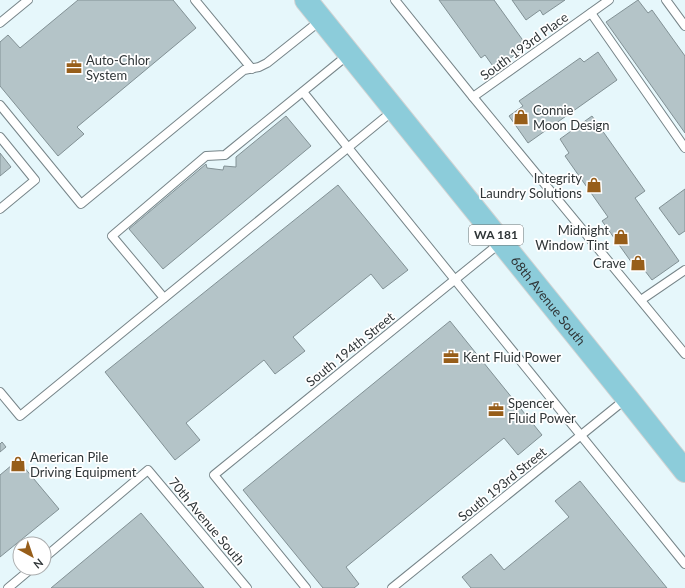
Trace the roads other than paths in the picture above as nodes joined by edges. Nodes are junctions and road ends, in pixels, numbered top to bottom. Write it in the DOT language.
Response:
graph roads {
  1 [pos="28,0"];
  2 [pos="195,0"];
  3 [pos="306,0"];
  4 [pos="395,0"];
  5 [pos="609,0"];
  6 [pos="666,0"];
  7 [pos="591,13"];
  8 [pos="321,19"];
  9 [pos="0,23"];
  10 [pos="685,26"];
  11 [pos="349,54"];
  12 [pos="252,68"];
  13 [pos="303,92"];
  14 [pos="473,97"];
  15 [pos="0,105"];
  16 [pos="394,110"];
  17 [pos="0,137"];
  18 [pos="348,148"];
  19 [pos="685,148"];
  20 [pos="0,209"];
  21 [pos="501,242"];
  22 [pos="685,270"];
  23 [pos="455,279"];
  24 [pos="164,298"];
  25 [pos="641,300"];
  26 [pos="685,354"];
  27 [pos="0,392"];
  28 [pos="628,398"];
  29 [pos="581,435"];
  30 [pos="685,471"];
  31 [pos="52,551"];
  32 [pos="685,564"];
  33 [pos="22,576"];
  34 [pos="8,588"];
  35 [pos="247,588"];
  36 [pos="306,588"];
  37 [pos="392,588"];
  1 -- 9 [label="lane"];
  2 -- 12 [label="lane"];
  3 -- 8 [label="main road, 68th Avenue South / WA 181"];
  4 -- 14 [label="lane"];
  5 -- 7 [label="lane, South 193rd Place"];
  6 -- 10 [label="lane"];
  7 -- 14 [label="lane, South 193rd Place"];
  7 -- 19 [label="lane"];
  8 -- 11 [label="main road, 68th Avenue South / WA 181"];
  8 -- 12 [label="lane"];
  11 -- 13 [label="lane"];
  11 -- 16 [label="main road, 68th Avenue South / WA 181"];
  12 -- 15 [label="lane"];
  13 -- 18 [label="lane"];
  13 -- 24 [label="lane"];
  14 -- 25 [label="lane"];
  16 -- 18 [label="lane"];
  16 -- 21 [label="main road, 68th Avenue South / WA 181"];
  17 -- 20 [label="lane"];
  18 -- 23 [label="lane"];
  18 -- 24 [label="lane"];
  21 -- 23 [label="lane, South 194th Street"];
  21 -- 28 [label="main road, 68th Avenue South / WA 181"];
  22 -- 25 [label="lane"];
  23 -- 29 [label="lane"];
  23 -- 36 [label="lane, South 194th Street"];
  24 -- 27 [label="lane"];
  25 -- 26 [label="lane"];
  28 -- 29 [label="lane, South 193rd Street"];
  28 -- 30 [label="main road, 68th Avenue South / WA 181"];
  29 -- 32 [label="lane"];
  29 -- 37 [label="lane, South 193rd Street"];
  31 -- 35 [label="lane, 70th Avenue South"];
  33 -- 34 [label="lane"];
}
